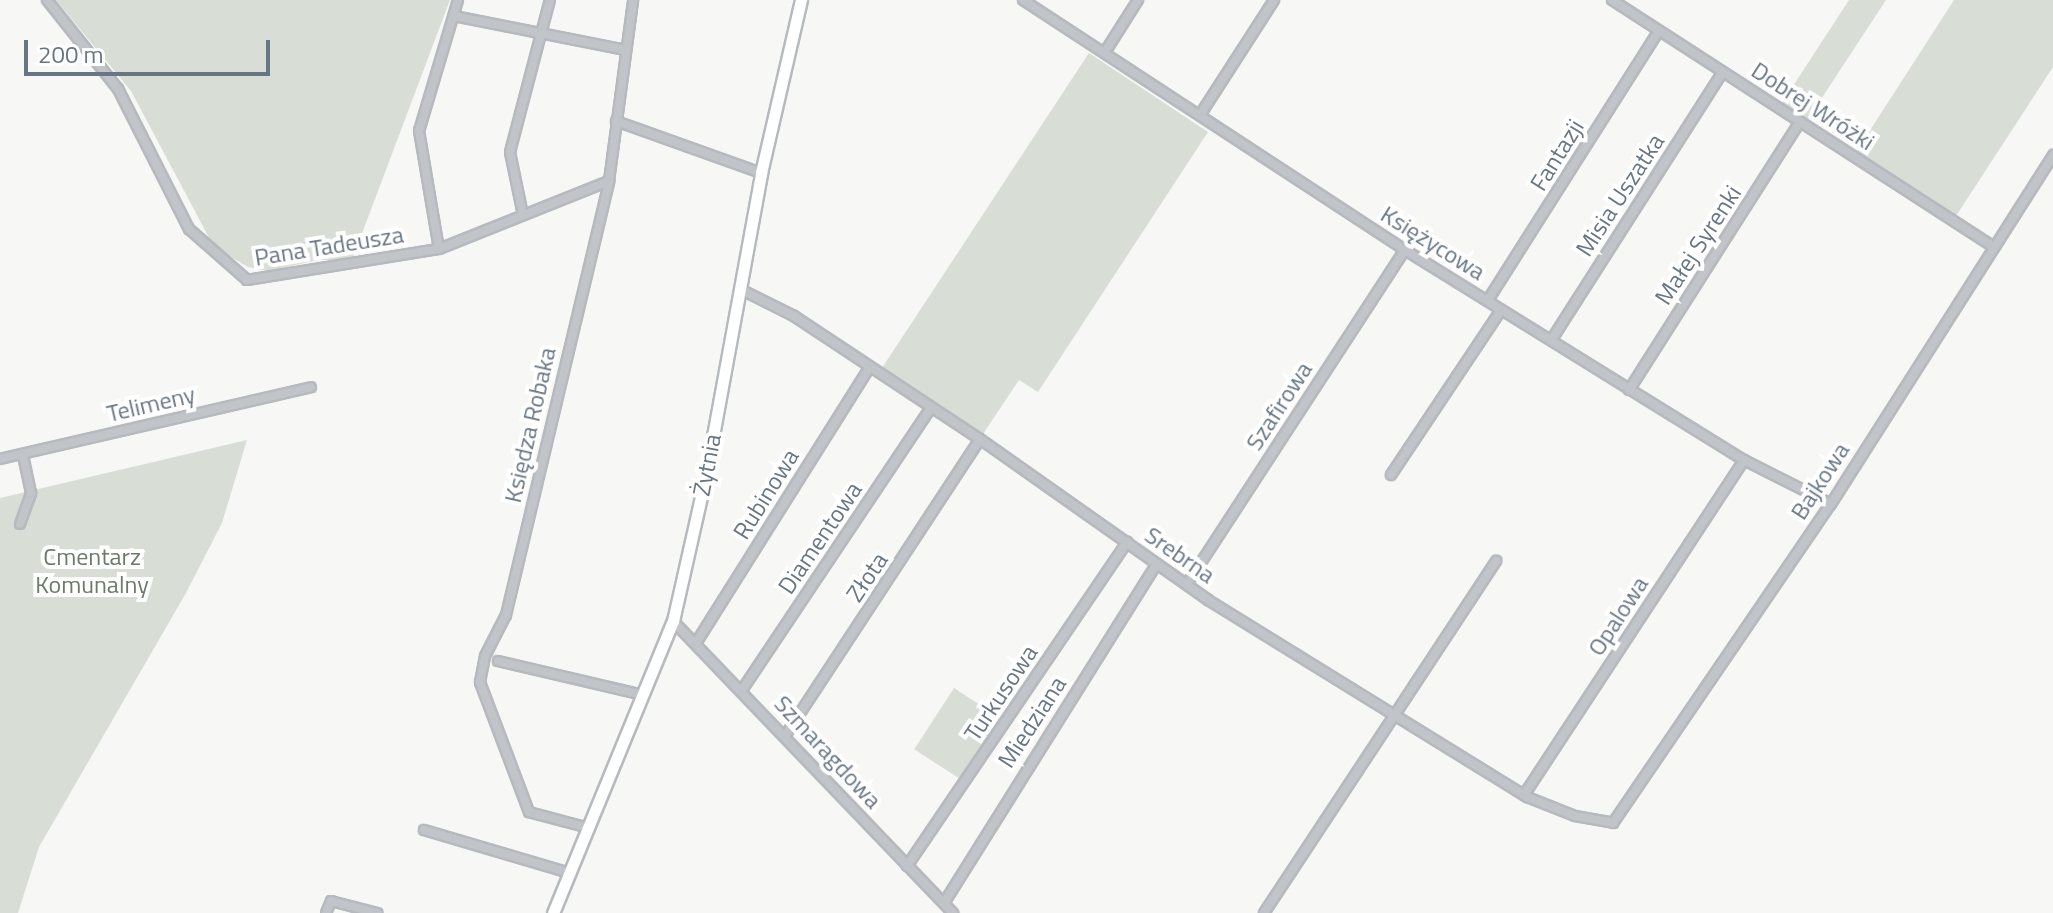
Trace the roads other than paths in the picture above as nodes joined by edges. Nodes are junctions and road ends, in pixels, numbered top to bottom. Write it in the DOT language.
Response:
graph roads {
  1 [pos="47,0"];
  2 [pos="458,0"];
  3 [pos="550,0"];
  4 [pos="633,0"];
  5 [pos="801,0"];
  6 [pos="1023,0"];
  7 [pos="1138,0"];
  8 [pos="1274,0"];
  9 [pos="1612,0"];
  10 [pos="454,16"];
  11 [pos="1659,31"];
  12 [pos="543,34"];
  13 [pos="626,50"];
  14 [pos="1105,52"];
  15 [pos="1723,72"];
  16 [pos="1200,115"];
  17 [pos="616,121"];
  18 [pos="1800,122"];
  19 [pos="2053,155"];
  20 [pos="761,173"];
  21 [pos="609,181"];
  22 [pos="523,215"];
  23 [pos="1992,246"];
  24 [pos="439,249"];
  25 [pos="1405,250"];
  26 [pos="740,289"];
  27 [pos="1488,300"];
  28 [pos="1501,310"];
  29 [pos="1552,339"];
  30 [pos="870,367"];
  31 [pos="311,387"];
  32 [pos="1629,390"];
  33 [pos="931,408"];
  34 [pos="980,439"];
  35 [pos="23,454"];
  36 [pos="0,459"];
  37 [pos="1744,460"];
  38 [pos="1391,475"];
  39 [pos="1831,504"];
  40 [pos="20,524"];
  41 [pos="1127,542"];
  42 [pos="1496,561"];
  43 [pos="1157,564"];
  44 [pos="1187,584"];
  45 [pos="673,621"];
  46 [pos="696,643"];
  47 [pos="498,661"];
  48 [pos="742,690"];
  49 [pos="643,695"];
  50 [pos="1396,714"];
  51 [pos="785,736"];
  52 [pos="1524,795"];
  53 [pos="1613,823"];
  54 [pos="589,828"];
  55 [pos="424,830"];
  56 [pos="907,866"];
  57 [pos="570,873"];
  58 [pos="944,903"];
  59 [pos="326,913"];
  60 [pos="377,913"];
  61 [pos="553,913"];
  62 [pos="953,913"];
  63 [pos="1264,913"];
  1 -- 24 [label="street, Pana Tadeusza"];
  2 -- 10 [label="street"];
  3 -- 12 [label="street"];
  4 -- 13 [label="street, Księdza Robaka"];
  5 -- 20 [label="street, Żytnia"];
  6 -- 14 [label="street, Księżycowa"];
  7 -- 14 [label="street"];
  8 -- 16 [label="street"];
  9 -- 11 [label="street, Dobrej Wróżki"];
  10 -- 12 [label="street"];
  10 -- 24 [label="street"];
  11 -- 15 [label="street, Dobrej Wróżki"];
  11 -- 27 [label="street, Fantazji"];
  12 -- 13 [label="street"];
  12 -- 22 [label="street"];
  13 -- 17 [label="street, Księdza Robaka"];
  14 -- 16 [label="street, Księżycowa"];
  15 -- 18 [label="street, Dobrej Wróżki"];
  15 -- 29 [label="street, Misia Uszatka"];
  16 -- 25 [label="street, Księżycowa"];
  17 -- 20 [label="street"];
  17 -- 21 [label="street, Księdza Robaka"];
  18 -- 23 [label="street, Dobrej Wróżki"];
  18 -- 32 [label="street, Małej Syrenki"];
  19 -- 23 [label="street, Bajkowa"];
  20 -- 26 [label="street, Żytnia"];
  21 -- 22 [label="street, Pana Tadeusza"];
  21 -- 54 [label="street, Księdza Robaka"];
  22 -- 24 [label="street, Pana Tadeusza"];
  23 -- 39 [label="street, Bajkowa"];
  25 -- 27 [label="street, Księżycowa"];
  25 -- 44 [label="street, Szafirowa"];
  26 -- 30 [label="street, Srebrna"];
  26 -- 45 [label="street, Żytnia"];
  27 -- 28 [label="street, Księżycowa"];
  28 -- 29 [label="street, Księżycowa"];
  28 -- 38 [label="street"];
  29 -- 32 [label="street, Księżycowa"];
  30 -- 33 [label="street, Srebrna"];
  30 -- 46 [label="street, Rubinowa"];
  31 -- 35 [label="street, Telimeny"];
  32 -- 37 [label="street, Księżycowa"];
  33 -- 34 [label="street, Srebrna"];
  33 -- 48 [label="street, Diamentowa"];
  34 -- 41 [label="street, Srebrna"];
  34 -- 51 [label="street, Złota"];
  35 -- 36 [label="street, Telimeny"];
  35 -- 40 [label="street"];
  37 -- 39 [label="street, Księżycowa"];
  37 -- 52 [label="street, Opalowa"];
  39 -- 53 [label="street, Bajkowa"];
  41 -- 43 [label="street, Srebrna"];
  41 -- 56 [label="street, Turkusowa"];
  42 -- 50 [label="street"];
  43 -- 44 [label="street, Srebrna"];
  43 -- 58 [label="street, Miedziana"];
  44 -- 50 [label="street, Srebrna"];
  45 -- 46 [label="street, Szmaragdowa"];
  45 -- 49 [label="street, Żytnia"];
  46 -- 48 [label="street, Szmaragdowa"];
  47 -- 49 [label="street"];
  48 -- 51 [label="street, Szmaragdowa"];
  49 -- 54 [label="street, Żytnia"];
  50 -- 52 [label="street, Srebrna"];
  50 -- 63 [label="street"];
  51 -- 56 [label="street, Szmaragdowa"];
  52 -- 53 [label="street, Srebrna"];
  54 -- 57 [label="street, Żytnia"];
  55 -- 57 [label="street"];
  56 -- 58 [label="street, Szmaragdowa"];
  57 -- 61 [label="street, Żytnia"];
  58 -- 62 [label="street, Szmaragdowa"];
  59 -- 60 [label="street"];
}
